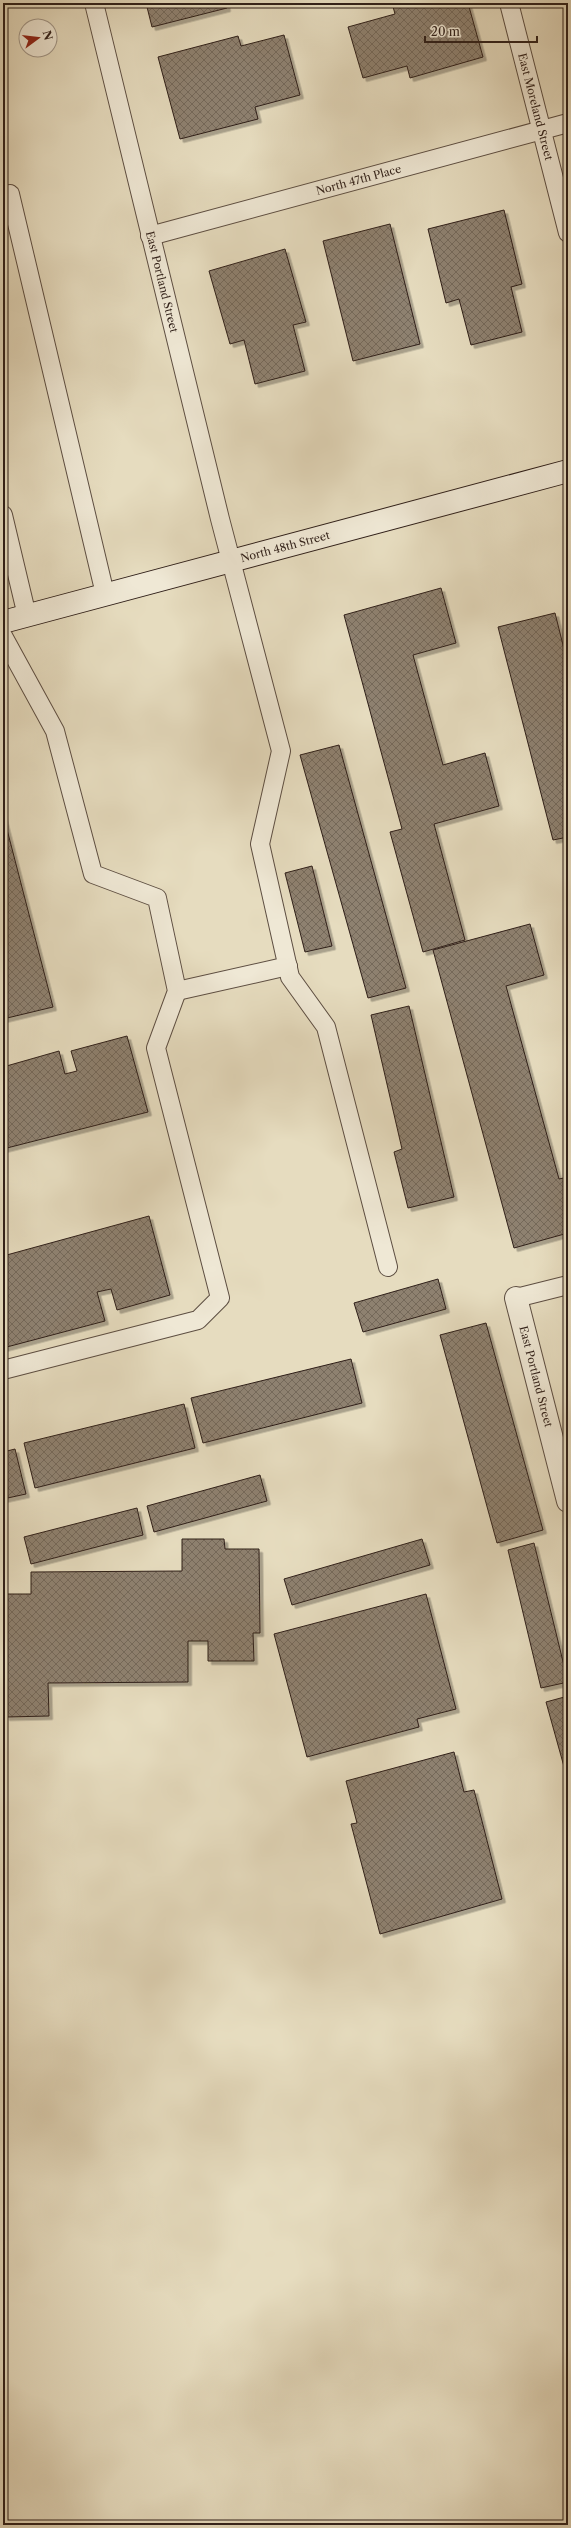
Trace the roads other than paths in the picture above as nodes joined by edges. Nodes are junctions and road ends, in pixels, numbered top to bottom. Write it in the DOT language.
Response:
graph roads {
  1 [pos="94,3"];
  2 [pos="510,3"];
  3 [pos="568,123"];
  4 [pos="542,130"];
  5 [pos="3,196"];
  6 [pos="568,233"];
  7 [pos="150,236"];
  8 [pos="568,470"];
  9 [pos="3,515"];
  10 [pos="231,562"];
  11 [pos="105,594"];
  12 [pos="26,616"];
  13 [pos="3,622"];
  14 [pos="3,636"];
  15 [pos="288,966"];
  16 [pos="177,991"];
  17 [pos="388,1267"];
  18 [pos="568,1285"];
  19 [pos="516,1298"];
  20 [pos="3,1370"];
  21 [pos="568,1501"];
  1 -- 7 [label="lane, East Portland Street"];
  2 -- 4 [label="lane, East Moreland Street"];
  3 -- 4 [label="lane, North 47th Place"];
  4 -- 6 [label="lane, East Moreland Street"];
  4 -- 7 [label="lane, North 47th Place"];
  5 -- 11 [label="lane"];
  7 -- 10 [label="lane, East Portland Street"];
  8 -- 10 [label="street, North 48th Street"];
  9 -- 12 [label="lane"];
  10 -- 11 [label="street, North 48th Street"];
  10 -- 15 [label="lane, East Portland Street"];
  11 -- 12 [label="street, North 48th Street"];
  12 -- 13 [label="street, North 48th Street"];
  14 -- 16 [label="lane"];
  15 -- 16 [label="lane"];
  15 -- 17 [label="lane, East Portland Street"];
  16 -- 20 [label="lane"];
  18 -- 19 [label="lane"];
  19 -- 21 [label="street, East Portland Street"];
}
